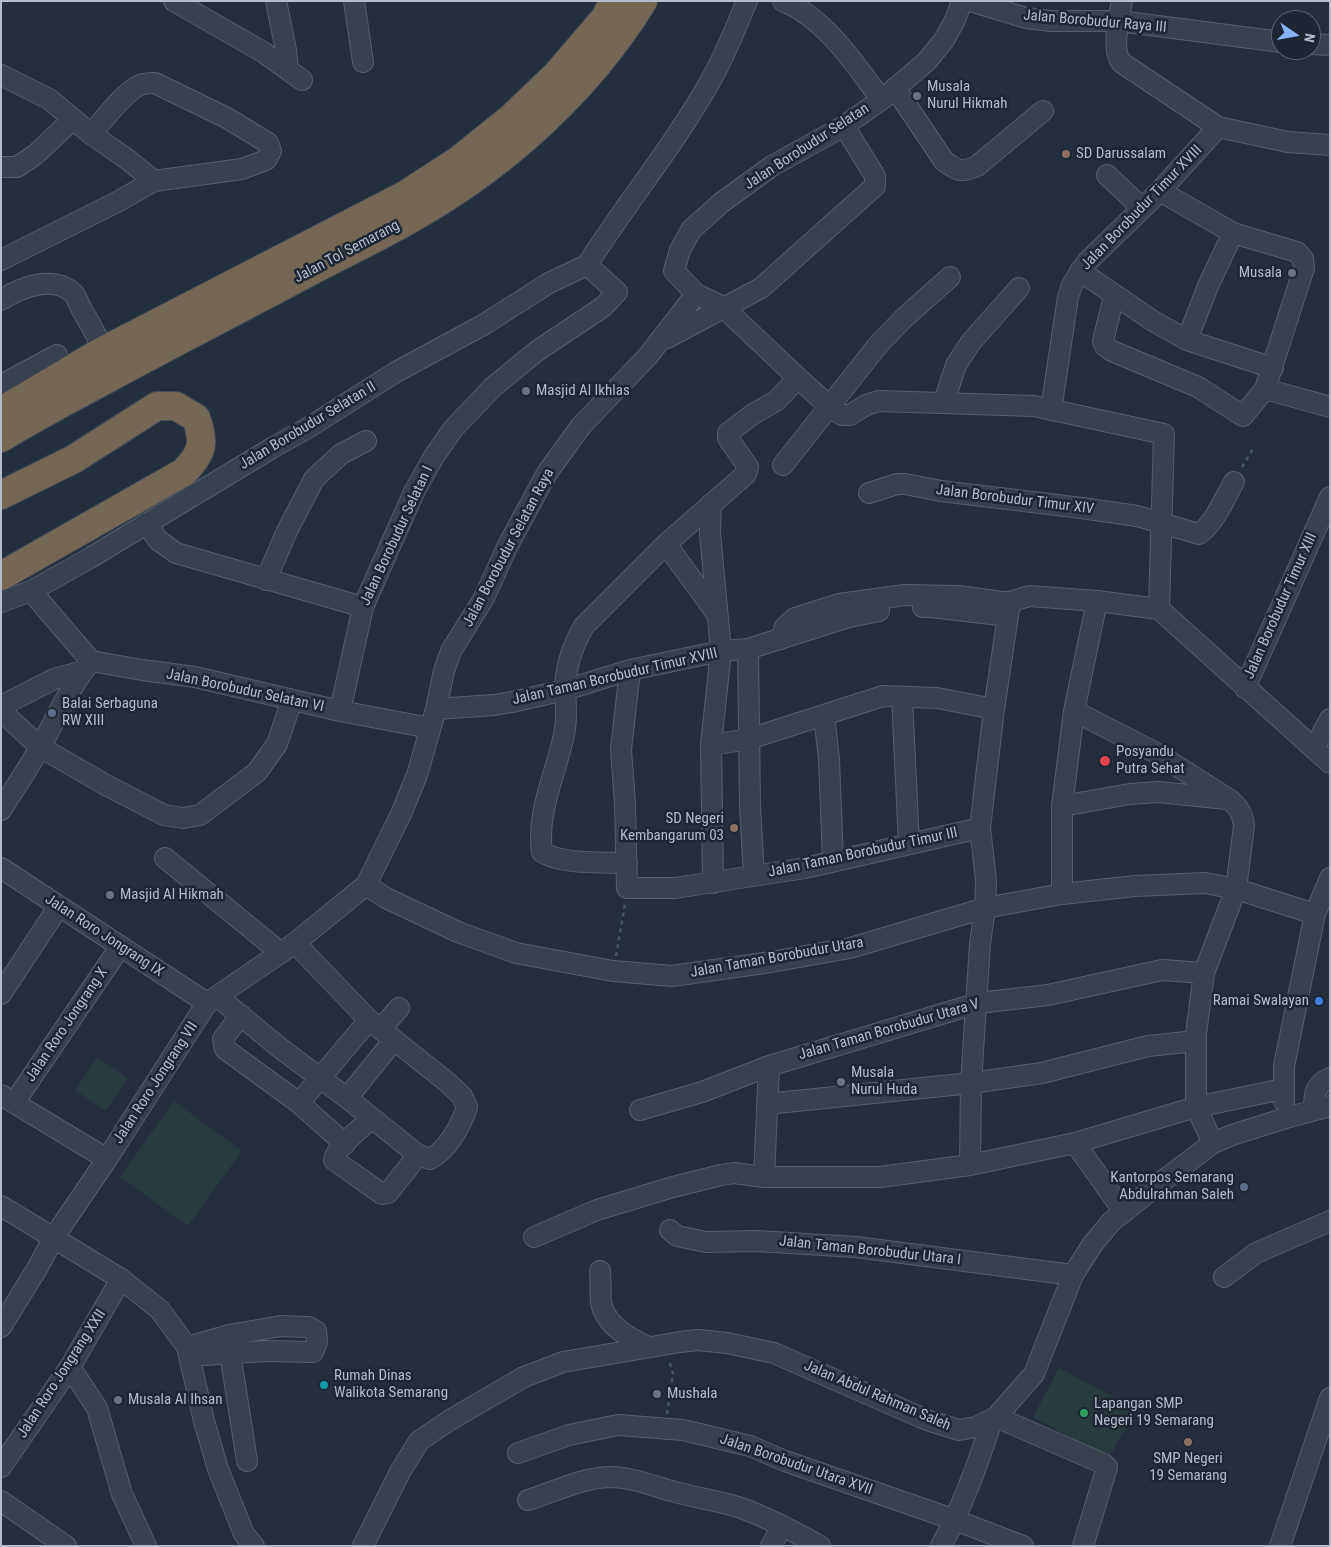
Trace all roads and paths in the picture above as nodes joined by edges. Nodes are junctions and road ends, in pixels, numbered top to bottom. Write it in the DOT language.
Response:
graph roads {
  1 [pos="174,1"];
  2 [pos="276,1"];
  3 [pos="354,1"];
  4 [pos="614,1"];
  5 [pos="643,1"];
  6 [pos="747,1"];
  7 [pos="783,1"];
  8 [pos="962,1"];
  9 [pos="970,1"];
  10 [pos="1122,1"];
  11 [pos="1119,21"];
  12 [pos="1271,41"];
  13 [pos="362,62"];
  14 [pos="1,75"];
  15 [pos="888,94"];
  16 [pos="1043,111"];
  17 [pos="73,120"];
  18 [pos="844,126"];
  19 [pos="1218,127"];
  20 [pos="91,134"];
  21 [pos="1330,145"];
  22 [pos="1,167"];
  23 [pos="1106,175"];
  24 [pos="154,181"];
  25 [pos="1160,191"];
  26 [pos="1142,208"];
  27 [pos="1233,233"];
  28 [pos="1,260"];
  29 [pos="587,265"];
  30 [pos="1080,271"];
  31 [pos="950,277"];
  32 [pos="1019,288"];
  33 [pos="696,294"];
  34 [pos="1114,296"];
  35 [pos="1,300"];
  36 [pos="723,307"];
  37 [pos="1187,340"];
  38 [pos="662,341"];
  39 [pos="102,352"];
  40 [pos="58,355"];
  41 [pos="1273,368"];
  42 [pos="798,378"];
  43 [pos="1,385"];
  44 [pos="1265,389"];
  45 [pos="944,402"];
  46 [pos="829,406"];
  47 [pos="1330,407"];
  48 [pos="1051,410"];
  49 [pos="1,411"];
  50 [pos="1,438"];
  51 [pos="366,441"];
  52 [pos="1253,449"];
  53 [pos="782,465"];
  54 [pos="1234,482"];
  55 [pos="869,493"];
  56 [pos="1,495"];
  57 [pos="1330,497"];
  58 [pos="711,504"];
  59 [pos="146,523"];
  60 [pos="1161,523"];
  61 [pos="666,544"];
  62 [pos="1,576"];
  63 [pos="266,580"];
  64 [pos="31,590"];
  65 [pos="1097,601"];
  66 [pos="1,602"];
  67 [pos="363,607"];
  68 [pos="1009,609"];
  69 [pos="1159,610"];
  70 [pos="718,614"];
  71 [pos="781,639"];
  72 [pos="748,648"];
  73 [pos="721,651"];
  74 [pos="87,666"];
  75 [pos="630,670"];
  76 [pos="1245,688"];
  77 [pos="565,690"];
  78 [pos="902,698"];
  79 [pos="292,700"];
  80 [pos="1,706"];
  81 [pos="436,709"];
  82 [pos="994,709"];
  83 [pos="1,711"];
  84 [pos="1074,711"];
  85 [pos="340,712"];
  86 [pos="824,715"];
  87 [pos="1330,719"];
  88 [pos="430,728"];
  89 [pos="749,739"];
  90 [pos="711,745"];
  91 [pos="40,747"];
  92 [pos="1314,749"];
  93 [pos="1330,763"];
  94 [pos="1230,800"];
  95 [pos="1062,806"];
  96 [pos="1,810"];
  97 [pos="980,828"];
  98 [pos="909,844"];
  99 [pos="165,858"];
  100 [pos="834,861"];
  101 [pos="627,863"];
  102 [pos="1,868"];
  103 [pos="754,875"];
  104 [pos="1330,878"];
  105 [pos="713,883"];
  106 [pos="366,885"];
  107 [pos="626,888"];
  108 [pos="1236,889"];
  109 [pos="1062,894"];
  110 [pos="59,906"];
  111 [pos="985,908"];
  112 [pos="1315,914"];
  113 [pos="120,947"];
  114 [pos="288,948"];
  115 [pos="613,971"];
  116 [pos="1204,973"];
  117 [pos="1,994"];
  118 [pos="212,1000"];
  119 [pos="978,1003"];
  120 [pos="399,1008"];
  121 [pos="241,1015"];
  122 [pos="382,1030"];
  123 [pos="1196,1041"];
  124 [pos="769,1066"];
  125 [pos="320,1077"];
  126 [pos="1330,1078"];
  127 [pos="971,1083"];
  128 [pos="1283,1089"];
  129 [pos="347,1098"];
  130 [pos="8,1099"];
  131 [pos="299,1103"];
  132 [pos="767,1104"];
  133 [pos="1196,1107"];
  134 [pos="1322,1108"];
  135 [pos="640,1110"];
  136 [pos="1286,1118"];
  137 [pos="371,1119"];
  138 [pos="1075,1143"];
  139 [pos="345,1144"];
  140 [pos="1213,1144"];
  141 [pos="418,1155"];
  142 [pos="107,1159"];
  143 [pos="970,1165"];
  144 [pos="764,1177"];
  145 [pos="1,1206"];
  146 [pos="1124,1212"];
  147 [pos="1330,1221"];
  148 [pos="670,1230"];
  149 [pos="54,1237"];
  150 [pos="534,1237"];
  151 [pos="600,1271"];
  152 [pos="1073,1275"];
  153 [pos="1224,1277"];
  154 [pos="121,1279"];
  155 [pos="2,1325"];
  156 [pos="656,1346"];
  157 [pos="188,1351"];
  158 [pos="70,1367"];
  159 [pos="1330,1398"];
  160 [pos="994,1419"];
  161 [pos="665,1428"];
  162 [pos="518,1453"];
  163 [pos="247,1460"];
  164 [pos="1,1467"];
  165 [pos="528,1500"];
  166 [pos="1,1501"];
  167 [pos="955,1520"];
  168 [pos="782,1526"];
  169 [pos="66,1546"];
  170 [pos="146,1546"];
  171 [pos="254,1546"];
  172 [pos="363,1546"];
  173 [pos="771,1546"];
  174 [pos="820,1546"];
  175 [pos="941,1546"];
  176 [pos="1023,1546"];
  177 [pos="1082,1546"];
  178 [pos="1280,1546"];
  1 -- 2 [label="street"];
  3 -- 13 [label="street"];
  4 -- 39 [label="highway, Jalan Tol Semarang"];
  5 -- 50 [label="highway, Jalan Tol Semarang"];
  6 -- 29 [label="street"];
  7 -- 15 [label="street"];
  8 -- 15 [label="street, Jalan Borobudur Selatan"];
  9 -- 11 [label="street, Jalan Borobudur Raya III"];
  10 -- 11 [label="street"];
  11 -- 12 [label="street, Jalan Borobudur Raya III"];
  11 -- 19 [label="street"];
  14 -- 17 [label="street"];
  15 -- 16 [label="street"];
  15 -- 18 [label="street, Jalan Borobudur Selatan"];
  17 -- 20 [label="street"];
  17 -- 22 [label="street"];
  18 -- 33 [label="street, Jalan Borobudur Selatan"];
  18 -- 36 [label="street"];
  19 -- 21 [label="street"];
  19 -- 25 [label="street, Jalan Borobudur Timur XVIII"];
  20 -- 24 [label="street"];
  20 -- 24 [label="street"];
  23 -- 26 [label="street"];
  24 -- 28 [label="street"];
  25 -- 26 [label="street, Jalan Borobudur Timur XVIII"];
  25 -- 27 [label="street"];
  26 -- 30 [label="street, Jalan Borobudur Timur XVIII"];
  27 -- 37 [label="street"];
  27 -- 41 [label="street"];
  29 -- 59 [label="street, Jalan Borobudur Selatan II"];
  29 -- 67 [label="street, Jalan Borobudur Selatan I"];
  30 -- 34 [label="street"];
  30 -- 48 [label="street, Jalan Borobudur Timur XVIII"];
  31 -- 46 [label="street"];
  32 -- 45 [label="street"];
  33 -- 36 [label="street"];
  33 -- 38 [label="street, Jalan Borobudur Selatan Raya"];
  34 -- 37 [label="street"];
  34 -- 44 [label="street"];
  35 -- 39 [label="street"];
  36 -- 38 [label="street"];
  36 -- 42 [label="street"];
  37 -- 41 [label="street"];
  38 -- 81 [label="street, Jalan Borobudur Selatan Raya"];
  39 -- 40 [label="highway"];
  39 -- 49 [label="highway, Jalan Tol Semarang"];
  40 -- 43 [label="street"];
  41 -- 44 [label="street"];
  42 -- 46 [label="street"];
  42 -- 58 [label="street"];
  44 -- 47 [label="street"];
  45 -- 46 [label="street"];
  45 -- 48 [label="street"];
  46 -- 53 [label="street"];
  48 -- 60 [label="street"];
  51 -- 63 [label="street"];
  52 -- 54 [label="path"];
  54 -- 60 [label="street, Jalan Borobudur Timur XIV"];
  55 -- 60 [label="street, Jalan Borobudur Timur XIV"];
  56 -- 62 [label="highway"];
  57 -- 76 [label="street, Jalan Borobudur Timur XIII"];
  58 -- 61 [label="street"];
  58 -- 70 [label="street"];
  59 -- 63 [label="street"];
  59 -- 64 [label="street, Jalan Borobudur Selatan II"];
  60 -- 69 [label="street"];
  61 -- 70 [label="street"];
  61 -- 77 [label="street"];
  63 -- 67 [label="street"];
  64 -- 66 [label="street, Jalan Borobudur Selatan II"];
  64 -- 74 [label="street"];
  65 -- 68 [label="street"];
  65 -- 69 [label="street"];
  65 -- 84 [label="street"];
  67 -- 85 [label="street, Jalan Borobudur Selatan I"];
  68 -- 71 [label="street, Jalan Taman Borobudur Timur XVIII"];
  68 -- 71 [label="street"];
  68 -- 82 [label="street"];
  69 -- 76 [label="street"];
  70 -- 73 [label="street"];
  71 -- 72 [label="street, Jalan Taman Borobudur Timur XVIII"];
  72 -- 73 [label="street, Jalan Taman Borobudur Timur XVIII"];
  72 -- 89 [label="street"];
  73 -- 75 [label="street, Jalan Taman Borobudur Timur XVIII"];
  73 -- 90 [label="street"];
  74 -- 79 [label="street, Jalan Borobudur Selatan VI"];
  74 -- 80 [label="street"];
  74 -- 91 [label="street"];
  75 -- 77 [label="street, Jalan Taman Borobudur Timur XVIII"];
  75 -- 101 [label="street"];
  76 -- 92 [label="street"];
  77 -- 81 [label="street, Jalan Taman Borobudur Timur XVIII"];
  77 -- 101 [label="street"];
  78 -- 82 [label="street"];
  78 -- 86 [label="street"];
  78 -- 98 [label="street"];
  79 -- 85 [label="street, Jalan Borobudur Selatan VI"];
  79 -- 91 [label="street"];
  81 -- 88 [label="street, Jalan Borobudur Selatan Raya"];
  82 -- 97 [label="street"];
  83 -- 91 [label="street"];
  84 -- 94 [label="street"];
  84 -- 95 [label="street"];
  85 -- 88 [label="street, Jalan Borobudur Selatan VI"];
  86 -- 89 [label="street"];
  86 -- 100 [label="street"];
  87 -- 92 [label="street"];
  88 -- 106 [label="street"];
  89 -- 90 [label="street"];
  89 -- 103 [label="street"];
  90 -- 105 [label="street"];
  91 -- 96 [label="street"];
  92 -- 93 [label="street"];
  94 -- 95 [label="street"];
  94 -- 108 [label="street"];
  95 -- 109 [label="street"];
  97 -- 98 [label="street, Jalan Taman Borobudur Timur III"];
  97 -- 111 [label="street"];
  98 -- 100 [label="street, Jalan Taman Borobudur Timur III"];
  99 -- 114 [label="street"];
  100 -- 103 [label="street, Jalan Taman Borobudur Timur III"];
  101 -- 107 [label="street"];
  102 -- 110 [label="street, Jalan Roro Jongrang IX"];
  103 -- 105 [label="street, Jalan Taman Borobudur Timur III"];
  104 -- 112 [label="street"];
  105 -- 107 [label="street, Jalan Taman Borobudur Timur III"];
  106 -- 114 [label="street, Jalan Roro Jongrang VII"];
  106 -- 115 [label="street, Jalan Taman Borobudur Utara"];
  107 -- 115 [label="path"];
  108 -- 109 [label="street, Jalan Taman Borobudur Utara"];
  108 -- 112 [label="street, Jalan Taman Borobudur Utara"];
  108 -- 116 [label="street"];
  109 -- 111 [label="street, Jalan Taman Borobudur Utara"];
  110 -- 113 [label="street, Jalan Roro Jongrang IX"];
  110 -- 117 [label="street"];
  111 -- 115 [label="street, Jalan Taman Borobudur Utara"];
  111 -- 119 [label="street"];
  112 -- 128 [label="street"];
  113 -- 118 [label="street, Jalan Roro Jongrang IX"];
  113 -- 130 [label="street, Jalan Roro Jongrang X"];
  114 -- 118 [label="street, Jalan Roro Jongrang VII"];
  114 -- 122 [label="street"];
  116 -- 119 [label="street, Jalan Taman Borobudur Utara V"];
  116 -- 123 [label="street"];
  118 -- 121 [label="street, Jalan Roro Jongrang IX"];
  118 -- 142 [label="street, Jalan Roro Jongrang VII"];
  119 -- 124 [label="street, Jalan Taman Borobudur Utara V"];
  119 -- 127 [label="street"];
  120 -- 122 [label="street"];
  121 -- 125 [label="street, Jalan Roro Jongrang IX"];
  121 -- 131 [label="street"];
  122 -- 125 [label="street"];
  122 -- 129 [label="street"];
  122 -- 141 [label="street"];
  123 -- 127 [label="street"];
  123 -- 133 [label="street"];
  124 -- 132 [label="street"];
  124 -- 135 [label="street, Jalan Taman Borobudur Utara V"];
  125 -- 129 [label="street, Jalan Roro Jongrang IX"];
  125 -- 131 [label="street"];
  126 -- 134 [label="street"];
  127 -- 132 [label="street"];
  127 -- 143 [label="street"];
  128 -- 133 [label="street"];
  128 -- 136 [label="street"];
  129 -- 137 [label="street, Jalan Roro Jongrang IX"];
  130 -- 142 [label="street"];
  131 -- 139 [label="street"];
  132 -- 144 [label="street"];
  133 -- 138 [label="street"];
  133 -- 140 [label="street"];
  134 -- 136 [label="street, Jalan Abdul Rahman Saleh"];
  136 -- 140 [label="street, Jalan Abdul Rahman Saleh"];
  137 -- 139 [label="street"];
  137 -- 141 [label="street, Jalan Roro Jongrang IX"];
  138 -- 143 [label="street"];
  138 -- 146 [label="street"];
  139 -- 141 [label="street"];
  140 -- 146 [label="street, Jalan Abdul Rahman Saleh"];
  142 -- 149 [label="street, Jalan Roro Jongrang VII"];
  143 -- 144 [label="street"];
  144 -- 150 [label="street"];
  145 -- 149 [label="street"];
  146 -- 152 [label="street, Jalan Abdul Rahman Saleh"];
  147 -- 153 [label="street"];
  148 -- 152 [label="street, Jalan Taman Borobudur Utara I"];
  149 -- 154 [label="street"];
  149 -- 155 [label="street, Jalan Roro Jongrang VII"];
  151 -- 156 [label="street"];
  152 -- 160 [label="street, Jalan Abdul Rahman Saleh"];
  154 -- 157 [label="street"];
  154 -- 158 [label="street, Jalan Roro Jongrang XXII"];
  156 -- 160 [label="street, Jalan Abdul Rahman Saleh"];
  156 -- 161 [label="path"];
  156 -- 172 [label="street, Jalan Abdul Rahman Saleh"];
  157 -- 163 [label="street"];
  157 -- 171 [label="street"];
  158 -- 164 [label="street, Jalan Roro Jongrang XXII"];
  158 -- 170 [label="street"];
  159 -- 178 [label="street"];
  160 -- 167 [label="street"];
  160 -- 177 [label="street"];
  161 -- 162 [label="street, Jalan Borobudur Utara XVII"];
  161 -- 167 [label="street, Jalan Borobudur Utara XVII"];
  165 -- 168 [label="street"];
  166 -- 169 [label="street"];
  167 -- 175 [label="street"];
  167 -- 176 [label="street, Jalan Borobudur Utara XVII"];
  168 -- 173 [label="street"];
  168 -- 174 [label="street"];
}
